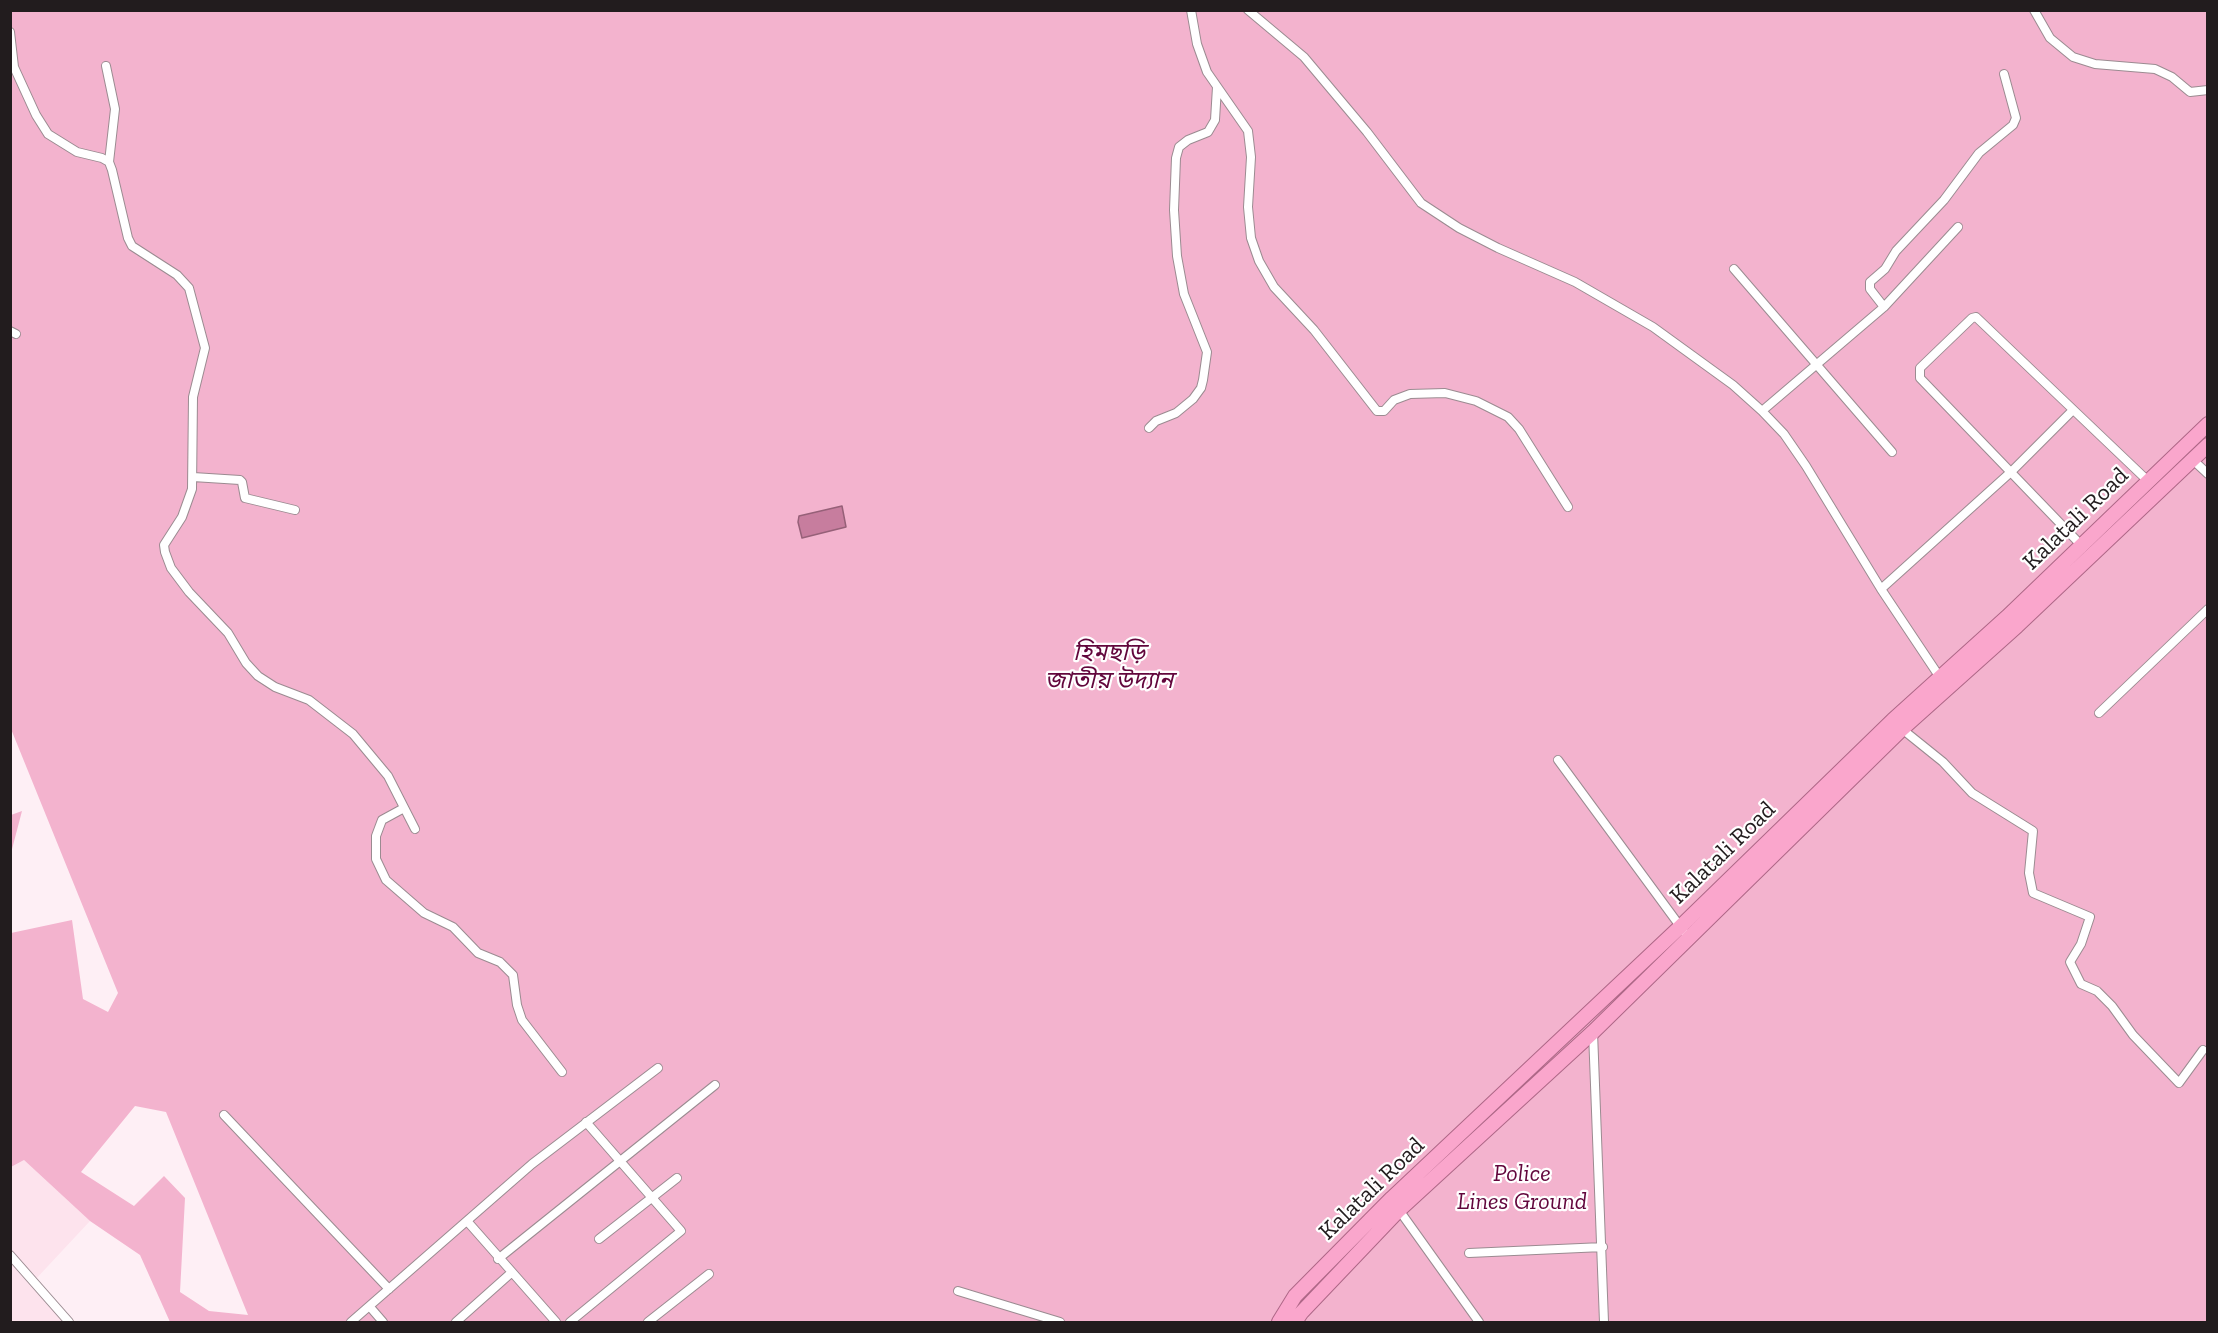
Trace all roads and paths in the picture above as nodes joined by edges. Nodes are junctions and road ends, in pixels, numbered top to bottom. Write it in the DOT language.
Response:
graph roads {
  1 [pos="1191,10"];
  2 [pos="1248,10"];
  3 [pos="2034,10"];
  4 [pos="10,32"];
  5 [pos="106,66"];
  6 [pos="2004,74"];
  7 [pos="1217,87"];
  8 [pos="2208,90"];
  9 [pos="109,162"];
  10 [pos="1958,227"];
  11 [pos="1734,269"];
  12 [pos="1884,307"];
  13 [pos="1816,365"];
  14 [pos="2073,410"];
  15 [pos="1762,411"];
  16 [pos="2208,424"];
  17 [pos="1149,428"];
  18 [pos="2208,445"];
  19 [pos="1892,452"];
  20 [pos="2193,460"];
  21 [pos="2012,471"];
  22 [pos="2208,474"];
  23 [pos="193,477"];
  24 [pos="2148,481"];
  25 [pos="1568,507"];
  26 [pos="295,510"];
  27 [pos="2082,546"];
  28 [pos="1881,589"];
  29 [pos="2208,609"];
  30 [pos="1939,676"];
  31 [pos="2099,713"];
  32 [pos="1902,729"];
  33 [pos="1558,760"];
  34 [pos="404,808"];
  35 [pos="415,829"];
  36 [pos="1684,932"];
  37 [pos="1593,1032"];
  38 [pos="1558,1041"];
  39 [pos="2203,1050"];
  40 [pos="1571,1052"];
  41 [pos="658,1068"];
  42 [pos="562,1072"];
  43 [pos="715,1084"];
  44 [pos="224,1115"];
  45 [pos="586,1122"];
  46 [pos="620,1160"];
  47 [pos="677,1178"];
  48 [pos="652,1197"];
  49 [pos="1399,1210"];
  50 [pos="467,1221"];
  51 [pos="599,1239"];
  52 [pos="1603,1247"];
  53 [pos="1469,1253"];
  54 [pos="10,1255"];
  55 [pos="498,1259"];
  56 [pos="511,1273"];
  57 [pos="709,1275"];
  58 [pos="389,1289"];
  59 [pos="958,1290"];
  60 [pos="370,1307"];
  61 [pos="69,1323"];
  62 [pos="351,1323"];
  63 [pos="383,1323"];
  64 [pos="456,1323"];
  65 [pos="556,1323"];
  66 [pos="570,1323"];
  67 [pos="648,1323"];
  68 [pos="1060,1323"];
  69 [pos="1279,1323"];
  70 [pos="1295,1323"];
  71 [pos="1479,1323"];
  72 [pos="1604,1323"];
  1 -- 7 [label="street"];
  2 -- 15 [label="street"];
  3 -- 8 [label="street"];
  4 -- 9 [label="street"];
  5 -- 9 [label="street"];
  6 -- 12 [label="street"];
  7 -- 17 [label="street"];
  7 -- 25 [label="street"];
  9 -- 23 [label="street"];
  10 -- 12 [label="street"];
  11 -- 13 [label="street"];
  12 -- 13 [label="street"];
  13 -- 15 [label="street"];
  13 -- 19 [label="street"];
  14 -- 21 [label="street"];
  14 -- 21 [label="street"];
  14 -- 24 [label="street"];
  15 -- 28 [label="street"];
  16 -- 24 [label="highway, Kalatali Road"];
  18 -- 20 [label="highway, Kalatali Road"];
  20 -- 22 [label="street"];
  20 -- 32 [label="highway, Kalatali Road"];
  21 -- 27 [label="street"];
  21 -- 28 [label="street"];
  23 -- 26 [label="street"];
  23 -- 34 [label="street"];
  24 -- 27 [label="highway, Kalatali Road"];
  27 -- 30 [label="highway, Kalatali Road"];
  28 -- 30 [label="street"];
  29 -- 31 [label="street"];
  30 -- 36 [label="highway, Kalatali Road"];
  32 -- 36 [label="highway, Kalatali Road"];
  32 -- 39 [label="street"];
  33 -- 36 [label="street"];
  34 -- 35 [label="street"];
  34 -- 42 [label="street"];
  36 -- 37 [label="highway, Kalatali Road"];
  36 -- 38 [label="highway, Kalatali Road"];
  37 -- 40 [label="highway, Kalatali Road"];
  37 -- 52 [label="street"];
  38 -- 40 [label="highway"];
  38 -- 69 [label="highway, Kalatali Road"];
  40 -- 49 [label="highway, Kalatali Road"];
  41 -- 45 [label="street"];
  43 -- 46 [label="street"];
  44 -- 58 [label="street"];
  45 -- 46 [label="street"];
  45 -- 50 [label="street"];
  46 -- 48 [label="street"];
  46 -- 55 [label="street"];
  47 -- 48 [label="street"];
  48 -- 51 [label="street"];
  48 -- 66 [label="street"];
  49 -- 70 [label="highway, Kalatali Road"];
  49 -- 71 [label="street"];
  50 -- 55 [label="street"];
  50 -- 58 [label="street"];
  52 -- 53 [label="street"];
  52 -- 72 [label="street"];
  54 -- 61 [label="street"];
  55 -- 56 [label="street"];
  56 -- 64 [label="street"];
  56 -- 65 [label="street"];
  57 -- 67 [label="street"];
  58 -- 60 [label="street"];
  59 -- 68 [label="street"];
  60 -- 62 [label="street"];
  60 -- 63 [label="street"];
}
